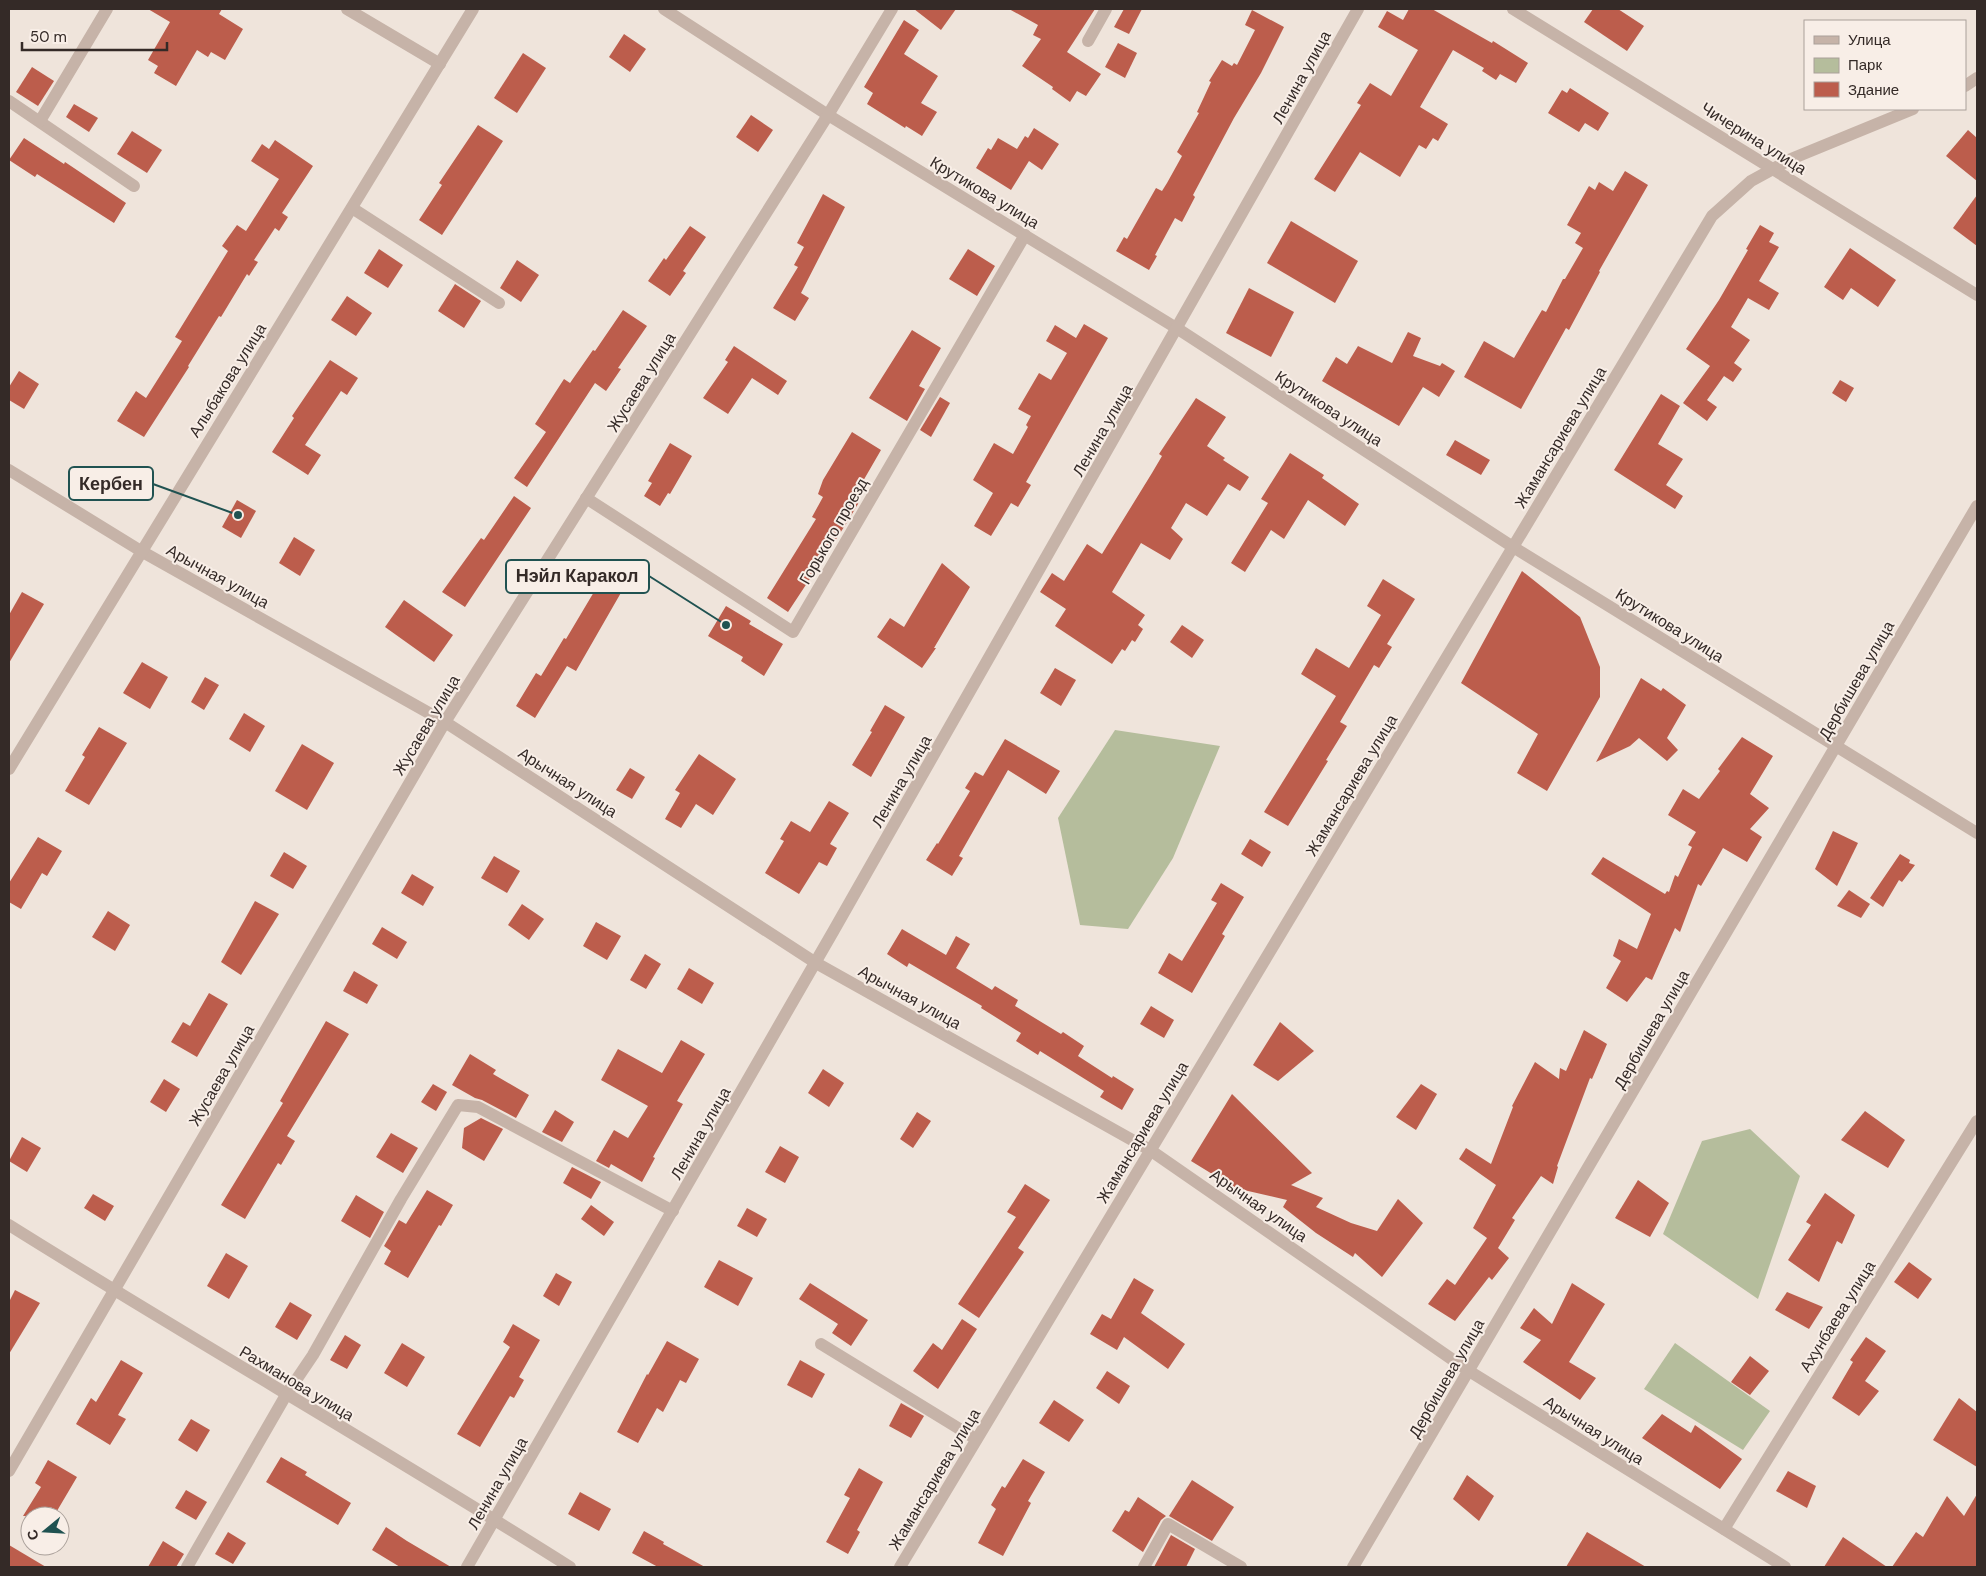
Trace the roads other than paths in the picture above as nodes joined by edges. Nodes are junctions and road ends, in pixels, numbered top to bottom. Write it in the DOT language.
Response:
graph roads {
  1 [pos="107,9"];
  2 [pos="347,9"];
  3 [pos="474,9"];
  4 [pos="664,9"];
  5 [pos="892,9"];
  6 [pos="1106,9"];
  7 [pos="1358,9"];
  8 [pos="1513,9"];
  9 [pos="1088,41"];
  10 [pos="440,64"];
  11 [pos="1977,78"];
  12 [pos="1966,85"];
  13 [pos="9,102"];
  14 [pos="1911,110"];
  15 [pos="828,115"];
  16 [pos="40,121"];
  17 [pos="1773,169"];
  18 [pos="134,186"];
  19 [pos="352,208"];
  20 [pos="1025,235"];
  21 [pos="1977,296"];
  22 [pos="499,303"];
  23 [pos="1178,330"];
  24 [pos="9,470"];
  25 [pos="586,498"];
  26 [pos="1977,506"];
  27 [pos="1513,547"];
  28 [pos="141,551"];
  29 [pos="445,722"];
  30 [pos="1836,746"];
  31 [pos="9,768"];
  32 [pos="1977,833"];
  33 [pos="816,963"];
  34 [pos="1977,1121"];
  35 [pos="1150,1150"];
  36 [pos="673,1211"];
  37 [pos="9,1225"];
  38 [pos="114,1291"];
  39 [pos="821,1344"];
  40 [pos="1468,1371"];
  41 [pos="286,1395"];
  42 [pos="976,1439"];
  43 [pos="9,1471"];
  44 [pos="495,1520"];
  45 [pos="1724,1529"];
  46 [pos="186,1567"];
  47 [pos="467,1567"];
  48 [pos="570,1567"];
  49 [pos="900,1567"];
  50 [pos="1144,1567"];
  51 [pos="1241,1567"];
  52 [pos="1353,1567"];
  53 [pos="1786,1567"];
  1 -- 16 [label="street"];
  2 -- 10 [label="street"];
  3 -- 10 [label="street, Алыбакова улица"];
  4 -- 15 [label="street, Крутикова улица"];
  5 -- 15 [label="street, Жусаева улица"];
  6 -- 9 [label="street"];
  7 -- 23 [label="street, Ленина улица"];
  8 -- 17 [label="street, Чичерина улица"];
  10 -- 19 [label="street, Алыбакова улица"];
  11 -- 12 [label="street"];
  13 -- 16 [label="street"];
  14 -- 17 [label="street, Жамансариева улица"];
  15 -- 20 [label="street, Крутикова улица"];
  15 -- 25 [label="street, Жусаева улица"];
  16 -- 18 [label="street"];
  17 -- 21 [label="street, Чичерина улица"];
  17 -- 27 [label="street, Жамансариева улица"];
  19 -- 22 [label="street"];
  19 -- 28 [label="street, Алыбакова улица"];
  20 -- 23 [label="street, Крутикова улица"];
  20 -- 25 [label="street, Горького проезд"];
  23 -- 27 [label="street, Крутикова улица"];
  23 -- 33 [label="street, Ленина улица"];
  24 -- 28 [label="street, Арычная улица"];
  25 -- 29 [label="street, Жусаева улица"];
  26 -- 30 [label="street, Дербишева улица"];
  27 -- 30 [label="street, Крутикова улица"];
  27 -- 35 [label="street, Жамансариева улица"];
  28 -- 29 [label="street, Арычная улица"];
  28 -- 31 [label="street, Алыбакова улица"];
  29 -- 33 [label="street, Арычная улица"];
  29 -- 38 [label="street, Жусаева улица"];
  30 -- 32 [label="street, Крутикова улица"];
  30 -- 40 [label="street, Дербишева улица"];
  33 -- 35 [label="street, Арычная улица"];
  33 -- 36 [label="street, Ленина улица"];
  34 -- 45 [label="street, Ахунбаева улица"];
  35 -- 40 [label="street, Арычная улица"];
  35 -- 42 [label="street, Жамансариева улица"];
  36 -- 41 [label="street"];
  36 -- 44 [label="street, Ленина улица"];
  37 -- 38 [label="street, Рахманова улица"];
  38 -- 41 [label="street, Рахманова улица"];
  38 -- 43 [label="street, Жусаева улица"];
  39 -- 42 [label="street"];
  40 -- 45 [label="street, Арычная улица"];
  40 -- 52 [label="street, Дербишева улица"];
  41 -- 44 [label="street, Рахманова улица"];
  41 -- 46 [label="street"];
  42 -- 49 [label="street, Жамансариева улица"];
  44 -- 47 [label="street, Ленина улица"];
  44 -- 48 [label="street, Рахманова улица"];
  45 -- 53 [label="street, Арычная улица"];
  50 -- 51 [label="street"];
}
